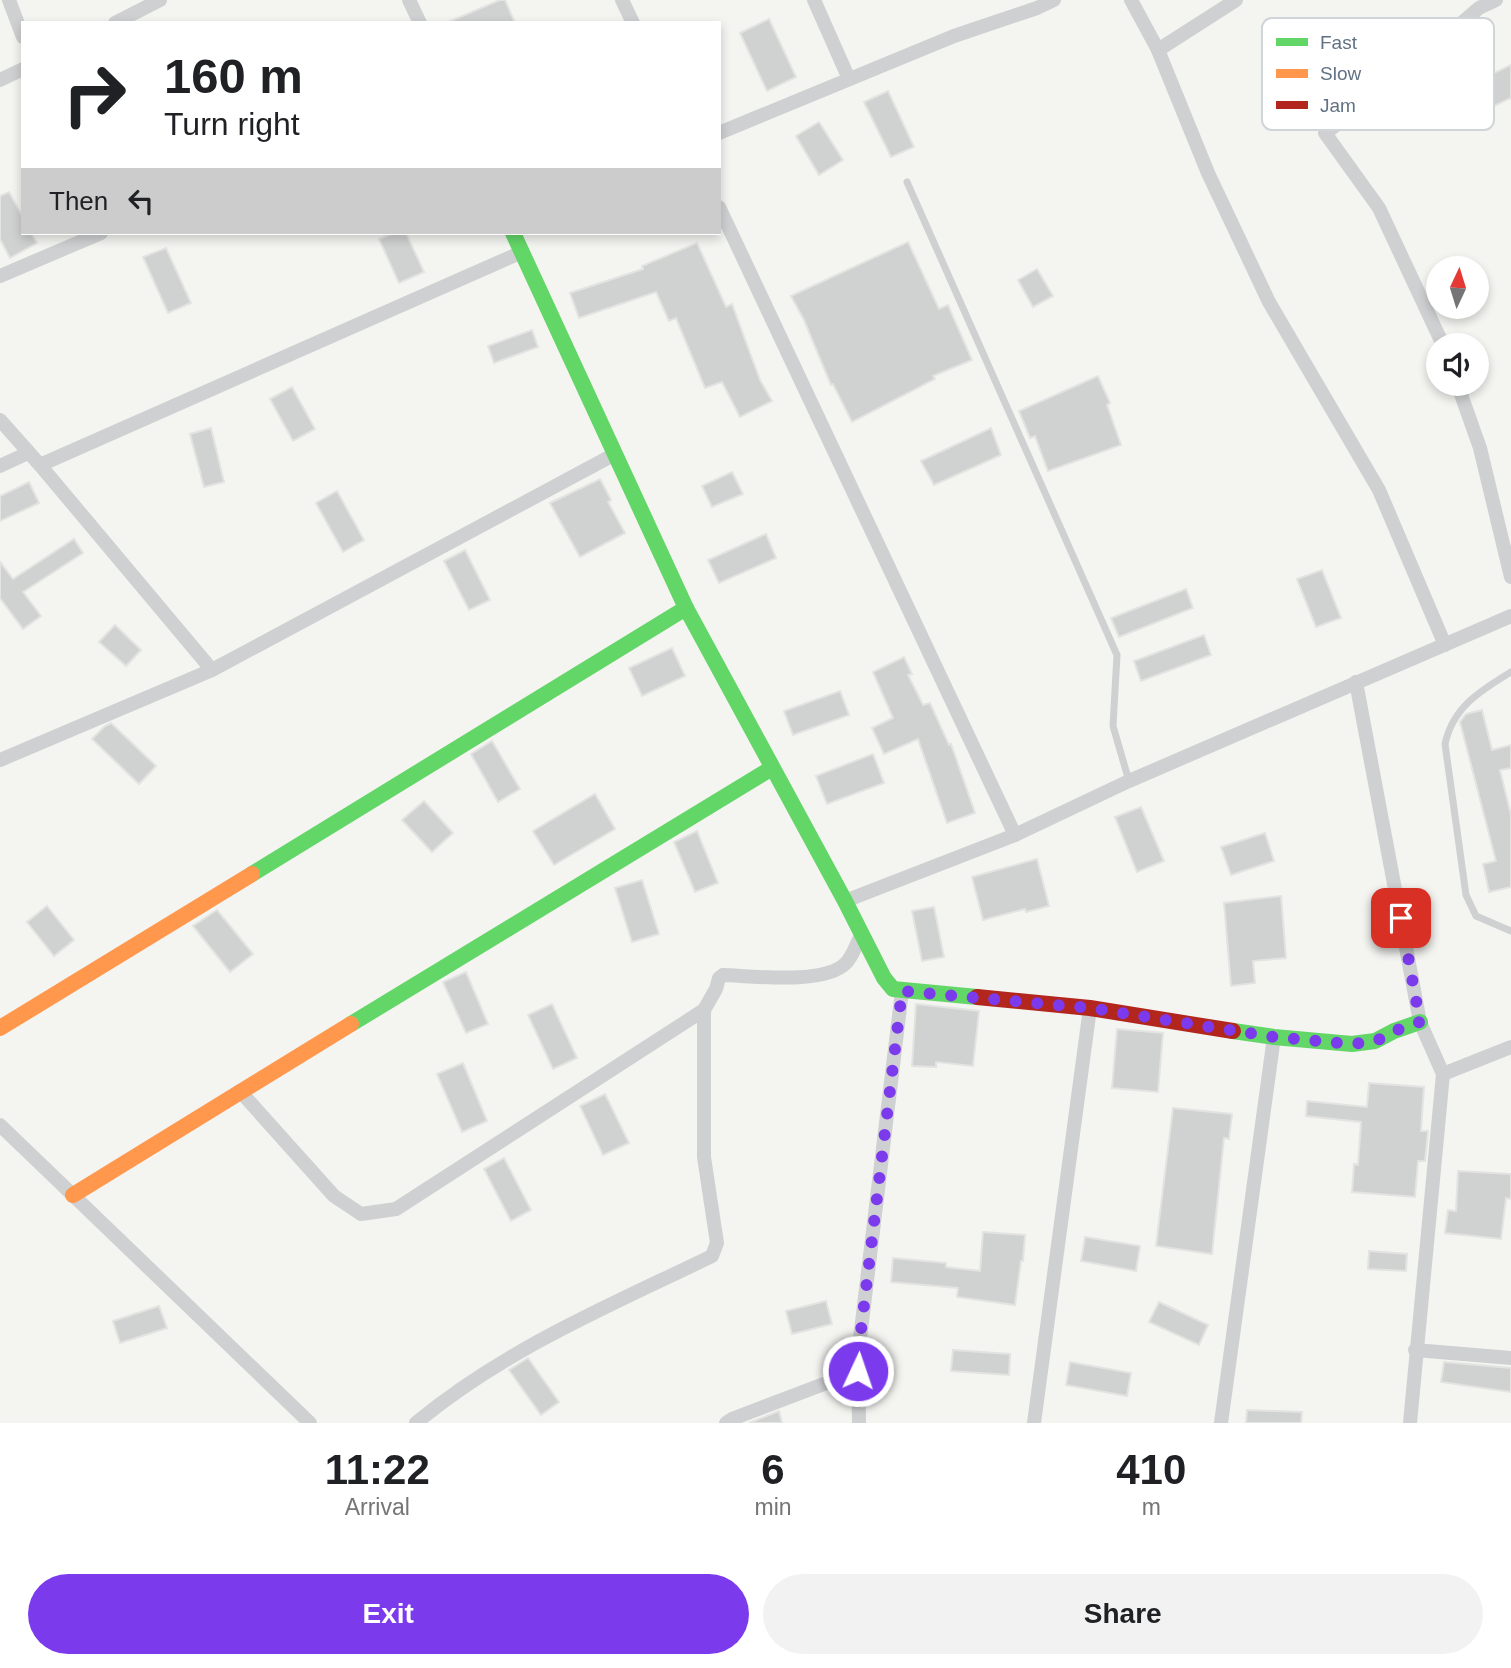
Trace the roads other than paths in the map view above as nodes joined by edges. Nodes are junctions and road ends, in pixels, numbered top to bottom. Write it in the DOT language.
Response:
graph roads {
  1 [pos="9,0"];
  2 [pos="160,0"];
  3 [pos="409,0"];
  4 [pos="622,0"];
  5 [pos="814,0"];
  6 [pos="1055,0"];
  7 [pos="1131,0"];
  8 [pos="1236,0"];
  9 [pos="1496,0"];
  10 [pos="1467,18"];
  11 [pos="119,21"];
  12 [pos="419,21"];
  13 [pos="632,21"];
  14 [pos="21,32"];
  15 [pos="1158,50"];
  16 [pos="21,70"];
  17 [pos="849,79"];
  18 [pos="0,80"];
  19 [pos="1329,130"];
  20 [pos="721,132"];
  21 [pos="907,182"];
  22 [pos="721,210"];
  23 [pos="96,235"];
  24 [pos="514,235"];
  25 [pos="522,252"];
  26 [pos="0,276"];
  27 [pos="1437,333"];
  28 [pos="1462,396"];
  29 [pos="0,420"];
  30 [pos="28,453"];
  31 [pos="615,454"];
  32 [pos="40,465"];
  33 [pos="0,466"];
  34 [pos="1511,577"];
  35 [pos="687,608"];
  36 [pos="1511,616"];
  37 [pos="1445,645"];
  38 [pos="212,670"];
  39 [pos="1511,672"];
  40 [pos="1356,682"];
  41 [pos="0,760"];
  42 [pos="772,768"];
  43 [pos="1129,781"];
  44 [pos="1015,835"];
  45 [pos="845,901"];
  46 [pos="1511,931"];
  47 [pos="862,934"];
  48 [pos="902,991"];
  49 [pos="1090,1008"];
  50 [pos="704,1010"];
  51 [pos="1420,1022"];
  52 [pos="0,1028"];
  53 [pos="1274,1037"];
  54 [pos="1511,1047"];
  55 [pos="1443,1074"];
  56 [pos="240,1091"];
  57 [pos="0,1125"];
  58 [pos="73,1195"];
  59 [pos="1415,1350"];
  60 [pos="1511,1358"];
  61 [pos="858,1371"];
  62 [pos="310,1423"];
  63 [pos="416,1423"];
  64 [pos="726,1423"];
  65 [pos="859,1423"];
  66 [pos="1034,1423"];
  67 [pos="1221,1423"];
  68 [pos="1410,1423"];
  1 -- 14 [label="street"];
  2 -- 11 [label="street"];
  3 -- 12 [label="street"];
  4 -- 13 [label="street"];
  5 -- 17 [label="street"];
  6 -- 17 [label="street"];
  7 -- 15 [label="street"];
  8 -- 15 [label="street"];
  9 -- 10 [label="street"];
  15 -- 37 [label="street"];
  16 -- 18 [label="street"];
  17 -- 20 [label="street"];
  19 -- 27 [label="street"];
  21 -- 43 [label="lane"];
  22 -- 44 [label="street"];
  23 -- 26 [label="street"];
  24 -- 25 [label="street"];
  25 -- 31 [label="street"];
  25 -- 32 [label="street"];
  28 -- 34 [label="street"];
  29 -- 30 [label="street"];
  30 -- 32 [label="street"];
  30 -- 33 [label="street"];
  31 -- 35 [label="street"];
  31 -- 38 [label="street"];
  32 -- 38 [label="street"];
  35 -- 42 [label="street"];
  35 -- 52 [label="street"];
  36 -- 37 [label="street"];
  37 -- 40 [label="street"];
  38 -- 41 [label="street"];
  39 -- 46 [label="lane"];
  40 -- 43 [label="street"];
  40 -- 51 [label="street"];
  42 -- 45 [label="street"];
  42 -- 56 [label="street"];
  43 -- 44 [label="street"];
  44 -- 45 [label="street"];
  45 -- 47 [label="street"];
  47 -- 48 [label="street"];
  47 -- 50 [label="street"];
  48 -- 49 [label="street"];
  48 -- 61 [label="street"];
  49 -- 53 [label="street"];
  49 -- 66 [label="street"];
  50 -- 56 [label="street"];
  50 -- 63 [label="street"];
  51 -- 53 [label="street"];
  51 -- 55 [label="street"];
  53 -- 67 [label="street"];
  54 -- 55 [label="street"];
  55 -- 59 [label="street"];
  56 -- 58 [label="street"];
  57 -- 58 [label="street"];
  58 -- 62 [label="street"];
  59 -- 60 [label="street"];
  59 -- 68 [label="street"];
  61 -- 64 [label="street"];
  61 -- 65 [label="street"];
}
